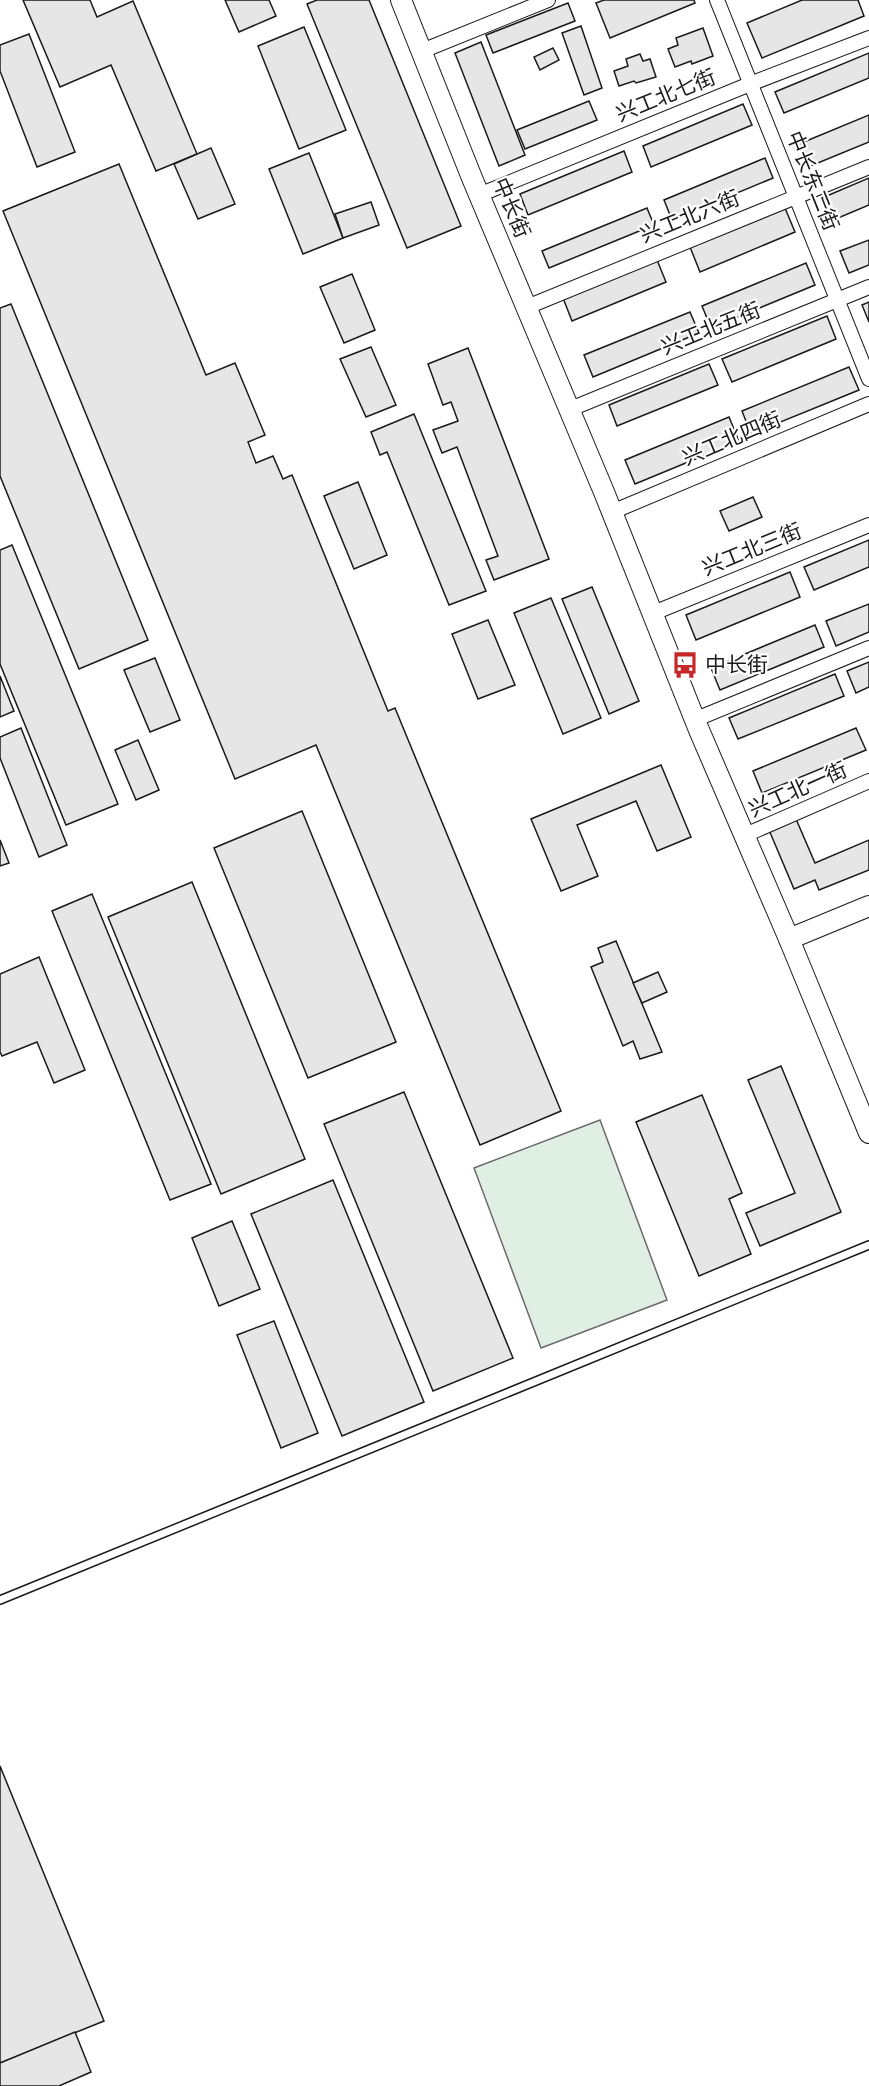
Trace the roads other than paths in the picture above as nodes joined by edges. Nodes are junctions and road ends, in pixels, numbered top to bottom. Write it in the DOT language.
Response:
graph roads {
  1 [pos="401,0"];
  2 [pos="548,0"];
  3 [pos="717,0"];
  4 [pos="869,38"];
  5 [pos="422,51"];
  6 [pos="750,84"];
  7 [pos="869,167"];
  8 [pos="479,195"];
  9 [pos="796,196"];
  10 [pos="869,287"];
  11 [pos="837,300"];
  12 [pos="527,307"];
  13 [pos="869,378"];
  14 [pos="869,404"];
  15 [pos="568,410"];
  16 [pos="612,513"];
  17 [pos="869,525"];
  18 [pos="651,614"];
  19 [pos="869,648"];
  20 [pos="694,720"];
  21 [pos="869,781"];
  22 [pos="743,837"];
  23 [pos="869,906"];
  24 [pos="789,939"];
  25 [pos="869,1133"];
  26 [pos="869,1245"];
  27 [pos="0,1600"];
  1 -- 5 [label="street, 中长街"];
  2 -- 5 [label="street"];
  3 -- 6 [label="street, 中长东二街"];
  4 -- 6 [label="street, 兴工北七街"];
  5 -- 8 [label="street, 中长街"];
  6 -- 8 [label="street, 兴工北七街"];
  6 -- 9 [label="street, 中长东二街"];
  7 -- 9 [label="street, 兴工北六街"];
  8 -- 12 [label="street, 中长街"];
  9 -- 11 [label="street, 中长东二街"];
  9 -- 12 [label="street, 兴工北六街"];
  10 -- 11 [label="street, 兴工北五街"];
  11 -- 13 [label="street, 中长东二街"];
  11 -- 15 [label="street, 兴工北五街"];
  12 -- 15 [label="street, 中长街"];
  14 -- 16 [label="street, 兴工北四街"];
  15 -- 16 [label="street, 中长街"];
  16 -- 18 [label="street, 中长街"];
  17 -- 18 [label="street, 兴工北三街"];
  18 -- 20 [label="street, 中长街"];
  19 -- 20 [label="street"];
  20 -- 22 [label="street, 中长街"];
  21 -- 22 [label="street, 兴工北一街"];
  22 -- 24 [label="street, 中长街"];
  23 -- 24 [label="street"];
  24 -- 25 [label="street, 中长街"];
  26 -- 27 [label="lane"];
}
